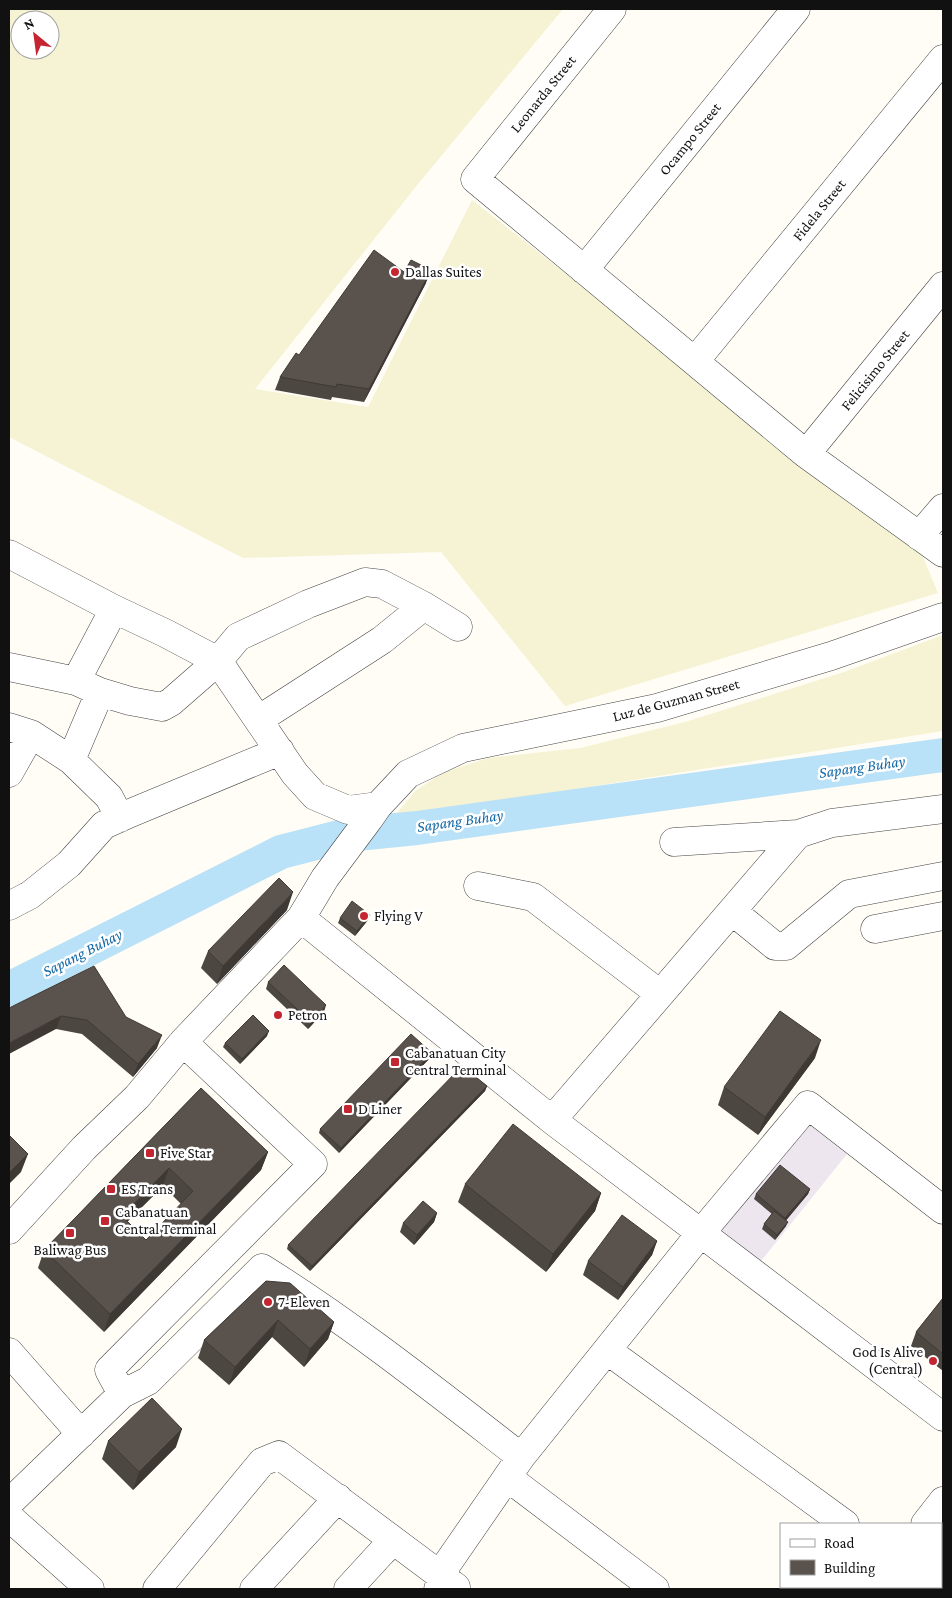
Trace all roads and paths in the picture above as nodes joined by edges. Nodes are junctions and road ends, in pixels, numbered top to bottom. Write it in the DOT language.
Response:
graph roads {
  1 [pos="612,9"];
  2 [pos="796,9"];
  3 [pos="943,59"];
  4 [pos="584,270"];
  5 [pos="943,286"];
  6 [pos="695,361"];
  7 [pos="806,454"];
  8 [pos="943,508"];
  9 [pos="919,536"];
  10 [pos="943,553"];
  11 [pos="9,554"];
  12 [pos="424,606"];
  13 [pos="114,609"];
  14 [pos="943,617"];
  15 [pos="458,627"];
  16 [pos="218,662"];
  17 [pos="9,667"];
  18 [pos="76,681"];
  19 [pos="100,692"];
  20 [pos="258,720"];
  21 [pos="20,730"];
  22 [pos="280,751"];
  23 [pos="71,760"];
  24 [pos="9,773"];
  25 [pos="943,808"];
  26 [pos="374,813"];
  27 [pos="120,818"];
  28 [pos="798,834"];
  29 [pos="674,842"];
  30 [pos="943,876"];
  31 [pos="478,886"];
  32 [pos="9,906"];
  33 [pos="732,911"];
  34 [pos="943,916"];
  35 [pos="301,918"];
  36 [pos="875,929"];
  37 [pos="660,994"];
  38 [pos="184,1042"];
  39 [pos="552,1120"];
  40 [pos="943,1210"];
  41 [pos="9,1230"];
  42 [pos="700,1234"];
  43 [pos="608,1351"];
  44 [pos="9,1352"];
  45 [pos="122,1394"];
  46 [pos="943,1417"];
  47 [pos="81,1434"];
  48 [pos="514,1467"];
  49 [pos="338,1498"];
  50 [pos="9,1503"];
  51 [pos="9,1517"];
  52 [pos="844,1523"];
  53 [pos="394,1541"];
  54 [pos="448,1586"];
  55 [pos="90,1589"];
  56 [pos="157,1589"];
  57 [pos="254,1589"];
  58 [pos="348,1589"];
  59 [pos="655,1589"];
  1 -- 4 [label="street, Leonarda Street"];
  2 -- 4 [label="street, Ocampo Street"];
  3 -- 6 [label="street, Fidela Street"];
  4 -- 6 [label="street"];
  5 -- 7 [label="street, Felicisimo Street"];
  6 -- 7 [label="street"];
  7 -- 9 [label="street"];
  8 -- 9 [label="street"];
  9 -- 10 [label="street"];
  11 -- 13 [label="street"];
  12 -- 15 [label="street"];
  12 -- 16 [label="street"];
  12 -- 20 [label="street"];
  13 -- 16 [label="street"];
  13 -- 18 [label="street"];
  14 -- 26 [label="street, Luz de Guzman Street"];
  16 -- 19 [label="street"];
  16 -- 20 [label="street"];
  17 -- 18 [label="street"];
  18 -- 19 [label="street"];
  19 -- 23 [label="street"];
  20 -- 22 [label="street"];
  21 -- 23 [label="street"];
  21 -- 24 [label="street"];
  22 -- 26 [label="street"];
  22 -- 27 [label="street"];
  23 -- 27 [label="street"];
  25 -- 28 [label="street"];
  26 -- 35 [label="street"];
  27 -- 32 [label="street"];
  28 -- 29 [label="street"];
  28 -- 33 [label="street"];
  30 -- 33 [label="street"];
  31 -- 37 [label="street"];
  33 -- 37 [label="street"];
  34 -- 36 [label="street"];
  35 -- 38 [label="street"];
  35 -- 39 [label="street"];
  37 -- 39 [label="street"];
  38 -- 41 [label="street"];
  38 -- 45 [label="street"];
  39 -- 42 [label="street"];
  40 -- 42 [label="street"];
  42 -- 43 [label="street"];
  42 -- 46 [label="street"];
  43 -- 48 [label="street"];
  43 -- 52 [label="street"];
  44 -- 47 [label="street"];
  45 -- 47 [label="street"];
  45 -- 48 [label="street"];
  47 -- 50 [label="street"];
  48 -- 54 [label="street"];
  48 -- 59 [label="street"];
  49 -- 53 [label="street"];
  49 -- 56 [label="street"];
  49 -- 57 [label="street"];
  51 -- 55 [label="street"];
  53 -- 54 [label="street"];
  53 -- 58 [label="street"];
}
